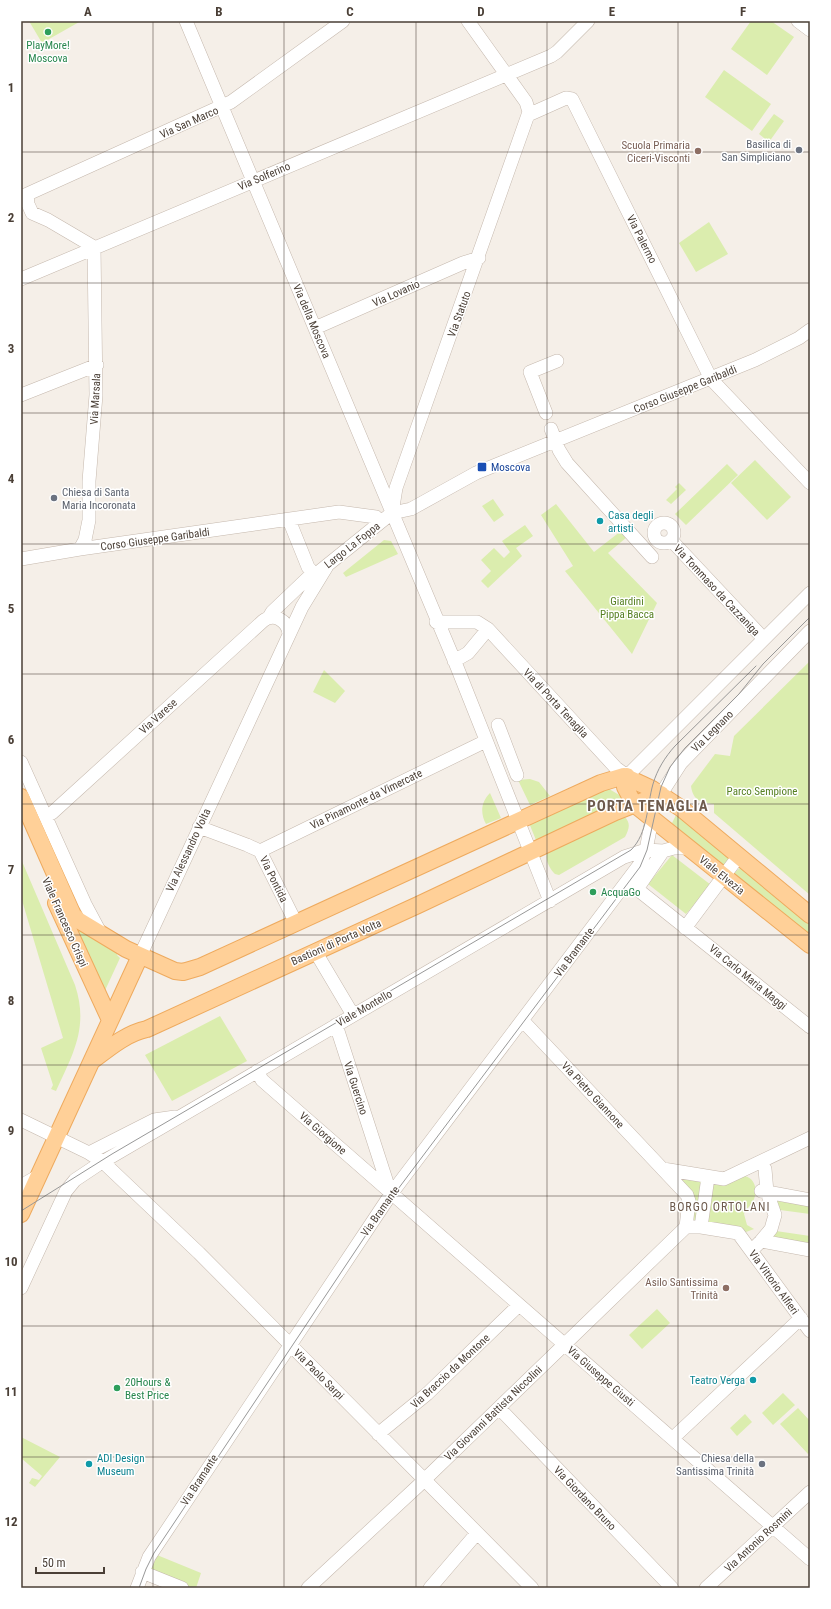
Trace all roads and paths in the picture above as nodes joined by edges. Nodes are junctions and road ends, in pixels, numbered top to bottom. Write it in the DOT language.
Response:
graph roads {
  1 [pos="186,21"];
  2 [pos="343,21"];
  3 [pos="468,21"];
  4 [pos="588,21"];
  5 [pos="798,21"];
  6 [pos="810,30"];
  7 [pos="507,75"];
  8 [pos="223,107"];
  9 [pos="528,115"];
  10 [pos="253,181"];
  11 [pos="24,196"];
  12 [pos="94,247"];
  13 [pos="479,258"];
  14 [pos="21,279"];
  15 [pos="315,328"];
  16 [pos="810,330"];
  17 [pos="557,361"];
  18 [pos="97,365"];
  19 [pos="712,379"];
  20 [pos="21,395"];
  21 [pos="546,413"];
  22 [pos="553,435"];
  23 [pos="810,483"];
  24 [pos="392,513"];
  25 [pos="376,517"];
  26 [pos="289,520"];
  27 [pos="670,540"];
  28 [pos="80,549"];
  29 [pos="652,557"];
  30 [pos="21,559"];
  31 [pos="326,566"];
  32 [pos="313,573"];
  33 [pos="810,593"];
  34 [pos="269,618"];
  35 [pos="436,622"];
  36 [pos="488,628"];
  37 [pos="810,631"];
  38 [pos="289,634"];
  39 [pos="764,639"];
  40 [pos="454,661"];
  41 [pos="498,725"];
  42 [pos="486,741"];
  43 [pos="21,762"];
  44 [pos="517,775"];
  45 [pos="627,776"];
  46 [pos="661,794"];
  47 [pos="21,797"];
  48 [pos="634,804"];
  49 [pos="46,816"];
  50 [pos="652,819"];
  51 [pos="518,822"];
  52 [pos="21,825"];
  53 [pos="199,827"];
  54 [pos="688,848"];
  55 [pos="646,850"];
  56 [pos="260,851"];
  57 [pos="530,852"];
  58 [pos="663,852"];
  59 [pos="738,856"];
  60 [pos="723,877"];
  61 [pos="550,901"];
  62 [pos="810,915"];
  63 [pos="296,923"];
  64 [pos="686,928"];
  65 [pos="101,934"];
  66 [pos="810,945"];
  67 [pos="315,951"];
  68 [pos="140,956"];
  69 [pos="353,1015"];
  70 [pos="110,1020"];
  71 [pos="523,1021"];
  72 [pos="336,1025"];
  73 [pos="810,1027"];
  74 [pos="140,1030"];
  75 [pos="92,1061"];
  76 [pos="257,1071"];
  77 [pos="179,1117"];
  78 [pos="21,1120"];
  79 [pos="57,1138"];
  80 [pos="810,1138"];
  81 [pos="377,1151"];
  82 [pos="89,1153"];
  83 [pos="103,1162"];
  84 [pos="360,1165"];
  85 [pos="663,1169"];
  86 [pos="765,1169"];
  87 [pos="40,1174"];
  88 [pos="708,1177"];
  89 [pos="21,1186"];
  90 [pos="764,1192"];
  91 [pos="391,1194"];
  92 [pos="810,1200"];
  93 [pos="21,1214"];
  94 [pos="686,1227"];
  95 [pos="701,1227"];
  96 [pos="810,1250"];
  97 [pos="21,1288"];
  98 [pos="519,1305"];
  99 [pos="801,1318"];
  100 [pos="810,1331"];
  101 [pos="289,1344"];
  102 [pos="564,1344"];
  103 [pos="499,1408"];
  104 [pos="378,1434"];
  105 [pos="673,1438"];
  106 [pos="424,1480"];
  107 [pos="810,1492"];
  108 [pos="772,1526"];
  109 [pos="477,1533"];
  110 [pos="810,1559"];
  111 [pos="142,1572"];
  112 [pos="527,1586"];
  113 [pos="138,1588"];
  114 [pos="182,1588"];
  115 [pos="308,1588"];
  116 [pos="430,1588"];
  117 [pos="672,1588"];
  118 [pos="706,1588"];
  1 -- 8 [label="street, Via della Moscova"];
  2 -- 8 [label="street, Via San Marco"];
  3 -- 7 [label="street"];
  4 -- 7 [label="street, Via Solferino"];
  5 -- 6 [label="street"];
  7 -- 9 [label="street"];
  7 -- 10 [label="street, Via Solferino"];
  8 -- 10 [label="street, Via della Moscova"];
  8 -- 11 [label="street, Via San Marco"];
  9 -- 13 [label="street, Via Statuto"];
  9 -- 19 [label="street, Via Palermo"];
  10 -- 12 [label="street, Via Solferino"];
  10 -- 15 [label="street, Via della Moscova"];
  11 -- 12 [label="street"];
  12 -- 14 [label="street, Via Solferino"];
  12 -- 18 [label="street, Via Marsala"];
  13 -- 15 [label="street, Via Lovanio"];
  13 -- 24 [label="street, Via Statuto"];
  15 -- 24 [label="street, Via della Moscova"];
  16 -- 19 [label="street, Corso Giuseppe Garibaldi"];
  17 -- 21 [label="street"];
  18 -- 20 [label="street"];
  18 -- 28 [label="street, Via Marsala"];
  19 -- 22 [label="street, Corso Giuseppe Garibaldi"];
  19 -- 23 [label="street, Via Palermo"];
  22 -- 24 [label="street, Corso Giuseppe Garibaldi"];
  22 -- 29 [label="street"];
  24 -- 31 [label="street, Largo La Foppa"];
  24 -- 35 [label="street, Via della Moscova"];
  25 -- 26 [label="street, Largo La Foppa"];
  26 -- 28 [label="street, Corso Giuseppe Garibaldi"];
  26 -- 32 [label="street, Largo La Foppa"];
  27 -- 39 [label="street, Via Tommaso da Cazzaniga"];
  28 -- 30 [label="street, Corso Giuseppe Garibaldi"];
  31 -- 32 [label="street, Largo La Foppa"];
  31 -- 38 [label="street, Via Alessandro Volta"];
  32 -- 34 [label="street, Via Varese"];
  33 -- 39 [label="street"];
  34 -- 38 [label="street"];
  34 -- 49 [label="street, Via Varese"];
  35 -- 36 [label="street"];
  35 -- 40 [label="street, Via della Moscova"];
  36 -- 40 [label="street"];
  36 -- 45 [label="street, Via di Porta Tenaglia"];
  37 -- 46 [label="street, Via Legnano"];
  38 -- 53 [label="street, Via Alessandro Volta"];
  39 -- 45 [label="street"];
  40 -- 42 [label="street, Via della Moscova"];
  41 -- 44 [label="street"];
  42 -- 51 [label="street, Via della Moscova"];
  42 -- 56 [label="street, Via Pinamonte da Vimercate"];
  43 -- 49 [label="street"];
  45 -- 46 [label="main road"];
  45 -- 48 [label="main road"];
  45 -- 51 [label="main road"];
  46 -- 48 [label="main road, Bastioni di Porta Volta"];
  46 -- 50 [label="main road, Via Legnano"];
  46 -- 59 [label="main road"];
  47 -- 65 [label="main road, Viale Francesco Crispi"];
  48 -- 50 [label="main road, Viale Elvezia"];
  48 -- 57 [label="main road, Bastioni di Porta Volta"];
  49 -- 65 [label="street"];
  50 -- 54 [label="main road, Viale Elvezia"];
  50 -- 55 [label="street, Via Legnano"];
  51 -- 57 [label="street, Via della Moscova"];
  51 -- 63 [label="main road"];
  52 -- 70 [label="main road, Viale Francesco Crispi"];
  53 -- 56 [label="street, Via Pontida"];
  53 -- 68 [label="street, Via Alessandro Volta"];
  54 -- 58 [label="street"];
  54 -- 60 [label="main road, Viale Elvezia"];
  55 -- 58 [label="street"];
  55 -- 61 [label="street, Viale Montello"];
  55 -- 71 [label="street, Via Bramante"];
  56 -- 63 [label="street, Via Pontida"];
  57 -- 61 [label="street, Via della Moscova"];
  57 -- 67 [label="main road, Bastioni di Porta Volta"];
  58 -- 64 [label="street, Via Carlo Maria Maggi"];
  59 -- 60 [label="street"];
  59 -- 62 [label="main road"];
  60 -- 64 [label="street"];
  60 -- 66 [label="main road, Viale Elvezia"];
  61 -- 69 [label="street, Viale Montello"];
  63 -- 68 [label="main road"];
  64 -- 73 [label="street, Via Carlo Maria Maggi"];
  65 -- 68 [label="main road, Viale Francesco Crispi"];
  67 -- 69 [label="street"];
  67 -- 74 [label="main road, Bastioni di Porta Volta"];
  68 -- 70 [label="main road, Via Alessandro Volta"];
  69 -- 72 [label="street, Viale Montello"];
  70 -- 74 [label="main road"];
  70 -- 75 [label="main road, Via Alessandro Volta"];
  71 -- 85 [label="street, Via Pietro Giannone"];
  71 -- 91 [label="street, Via Bramante"];
  72 -- 76 [label="street, Viale Montello"];
  72 -- 81 [label="street, Via Guercino"];
  74 -- 75 [label="main road, Bastioni di Porta Volta"];
  75 -- 79 [label="main road, Via Alessandro Volta"];
  76 -- 77 [label="street, Viale Montello"];
  76 -- 84 [label="street, Via Giorgione"];
  77 -- 82 [label="street, Viale Montello"];
  77 -- 83 [label="street, Viale Montello"];
  78 -- 79 [label="street, Via Paolo Sarpi"];
  79 -- 82 [label="street, Via Paolo Sarpi"];
  79 -- 87 [label="main road, Via Alessandro Volta"];
  80 -- 88 [label="street"];
  81 -- 84 [label="street"];
  81 -- 91 [label="street, Via Guercino"];
  82 -- 83 [label="street, Via Paolo Sarpi"];
  83 -- 97 [label="street, Viale Montello"];
  83 -- 101 [label="street, Via Paolo Sarpi"];
  84 -- 91 [label="street, Via Giorgione"];
  85 -- 88 [label="street"];
  85 -- 94 [label="street, Via Pietro Giannone"];
  86 -- 90 [label="street"];
  87 -- 89 [label="street"];
  87 -- 93 [label="main road, Via Alessandro Volta"];
  88 -- 95 [label="street"];
  90 -- 92 [label="street"];
  90 -- 96 [label="street"];
  91 -- 98 [label="street, Via Giuseppe Giusti"];
  91 -- 101 [label="street, Via Bramante"];
  94 -- 95 [label="street"];
  94 -- 102 [label="street, Via Giovanni Battista Niccolini"];
  95 -- 99 [label="street, Via Vittorio Alfieri"];
  98 -- 102 [label="street, Via Giuseppe Giusti"];
  98 -- 104 [label="street, Via Braccio da Montone"];
  99 -- 100 [label="street, Via Vittorio Alfieri"];
  99 -- 105 [label="street"];
  101 -- 104 [label="street, Via Paolo Sarpi"];
  101 -- 111 [label="street, Via Bramante"];
  102 -- 103 [label="street, Via Giovanni Battista Niccolini"];
  102 -- 105 [label="street, Via Giuseppe Giusti"];
  103 -- 106 [label="street, Via Giovanni Battista Niccolini"];
  103 -- 117 [label="street, Via Giordano Bruno"];
  104 -- 106 [label="street, Via Paolo Sarpi"];
  105 -- 108 [label="street, Via Giuseppe Giusti"];
  106 -- 109 [label="street, Via Paolo Sarpi"];
  106 -- 115 [label="street, Via Giovanni Battista Niccolini"];
  107 -- 108 [label="street, Via Antonio Rosmini"];
  108 -- 110 [label="street, Via Giuseppe Giusti"];
  108 -- 118 [label="street, Via Antonio Rosmini"];
  109 -- 112 [label="street, Via Paolo Sarpi"];
  109 -- 116 [label="street"];
  111 -- 113 [label="street, Via Bramante"];
  111 -- 114 [label="street"];
}
